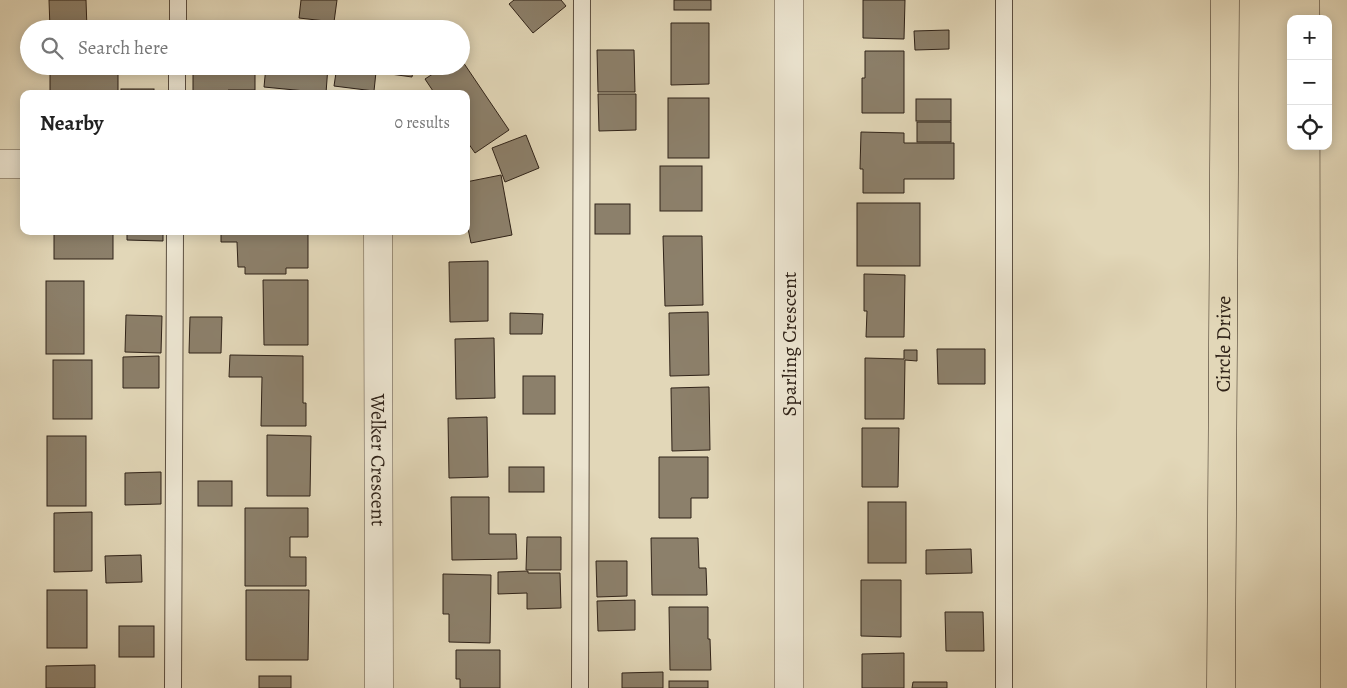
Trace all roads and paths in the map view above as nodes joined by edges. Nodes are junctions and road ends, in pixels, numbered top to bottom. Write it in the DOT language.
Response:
graph roads {
  1 [pos="178,0"];
  2 [pos="582,0"];
  3 [pos="789,0"];
  4 [pos="1004,0"];
  5 [pos="1225,0"];
  6 [pos="1334,0"];
  7 [pos="178,20"];
  8 [pos="177,75"];
  9 [pos="177,90"];
  10 [pos="0,164"];
  11 [pos="20,164"];
  12 [pos="175,235"];
  13 [pos="378,235"];
  14 [pos="1335,463"];
  15 [pos="173,688"];
  16 [pos="379,688"];
  17 [pos="580,688"];
  18 [pos="788,688"];
  19 [pos="1004,688"];
  20 [pos="1222,688"];
  21 [pos="1335,688"];
  22 [pos="1342,688"];
  1 -- 7 [label="lane"];
  2 -- 17 [label="lane"];
  3 -- 18 [label="street, Sparling Crescent"];
  4 -- 19 [label="lane"];
  5 -- 20 [label="highway, Circle Drive"];
  6 -- 14 [label="highway"];
  8 -- 9 [label="lane"];
  10 -- 11 [label="street"];
  12 -- 15 [label="lane"];
  13 -- 16 [label="street, Welker Crescent"];
  14 -- 21 [label="highway"];
  14 -- 22 [label="highway"];
}
